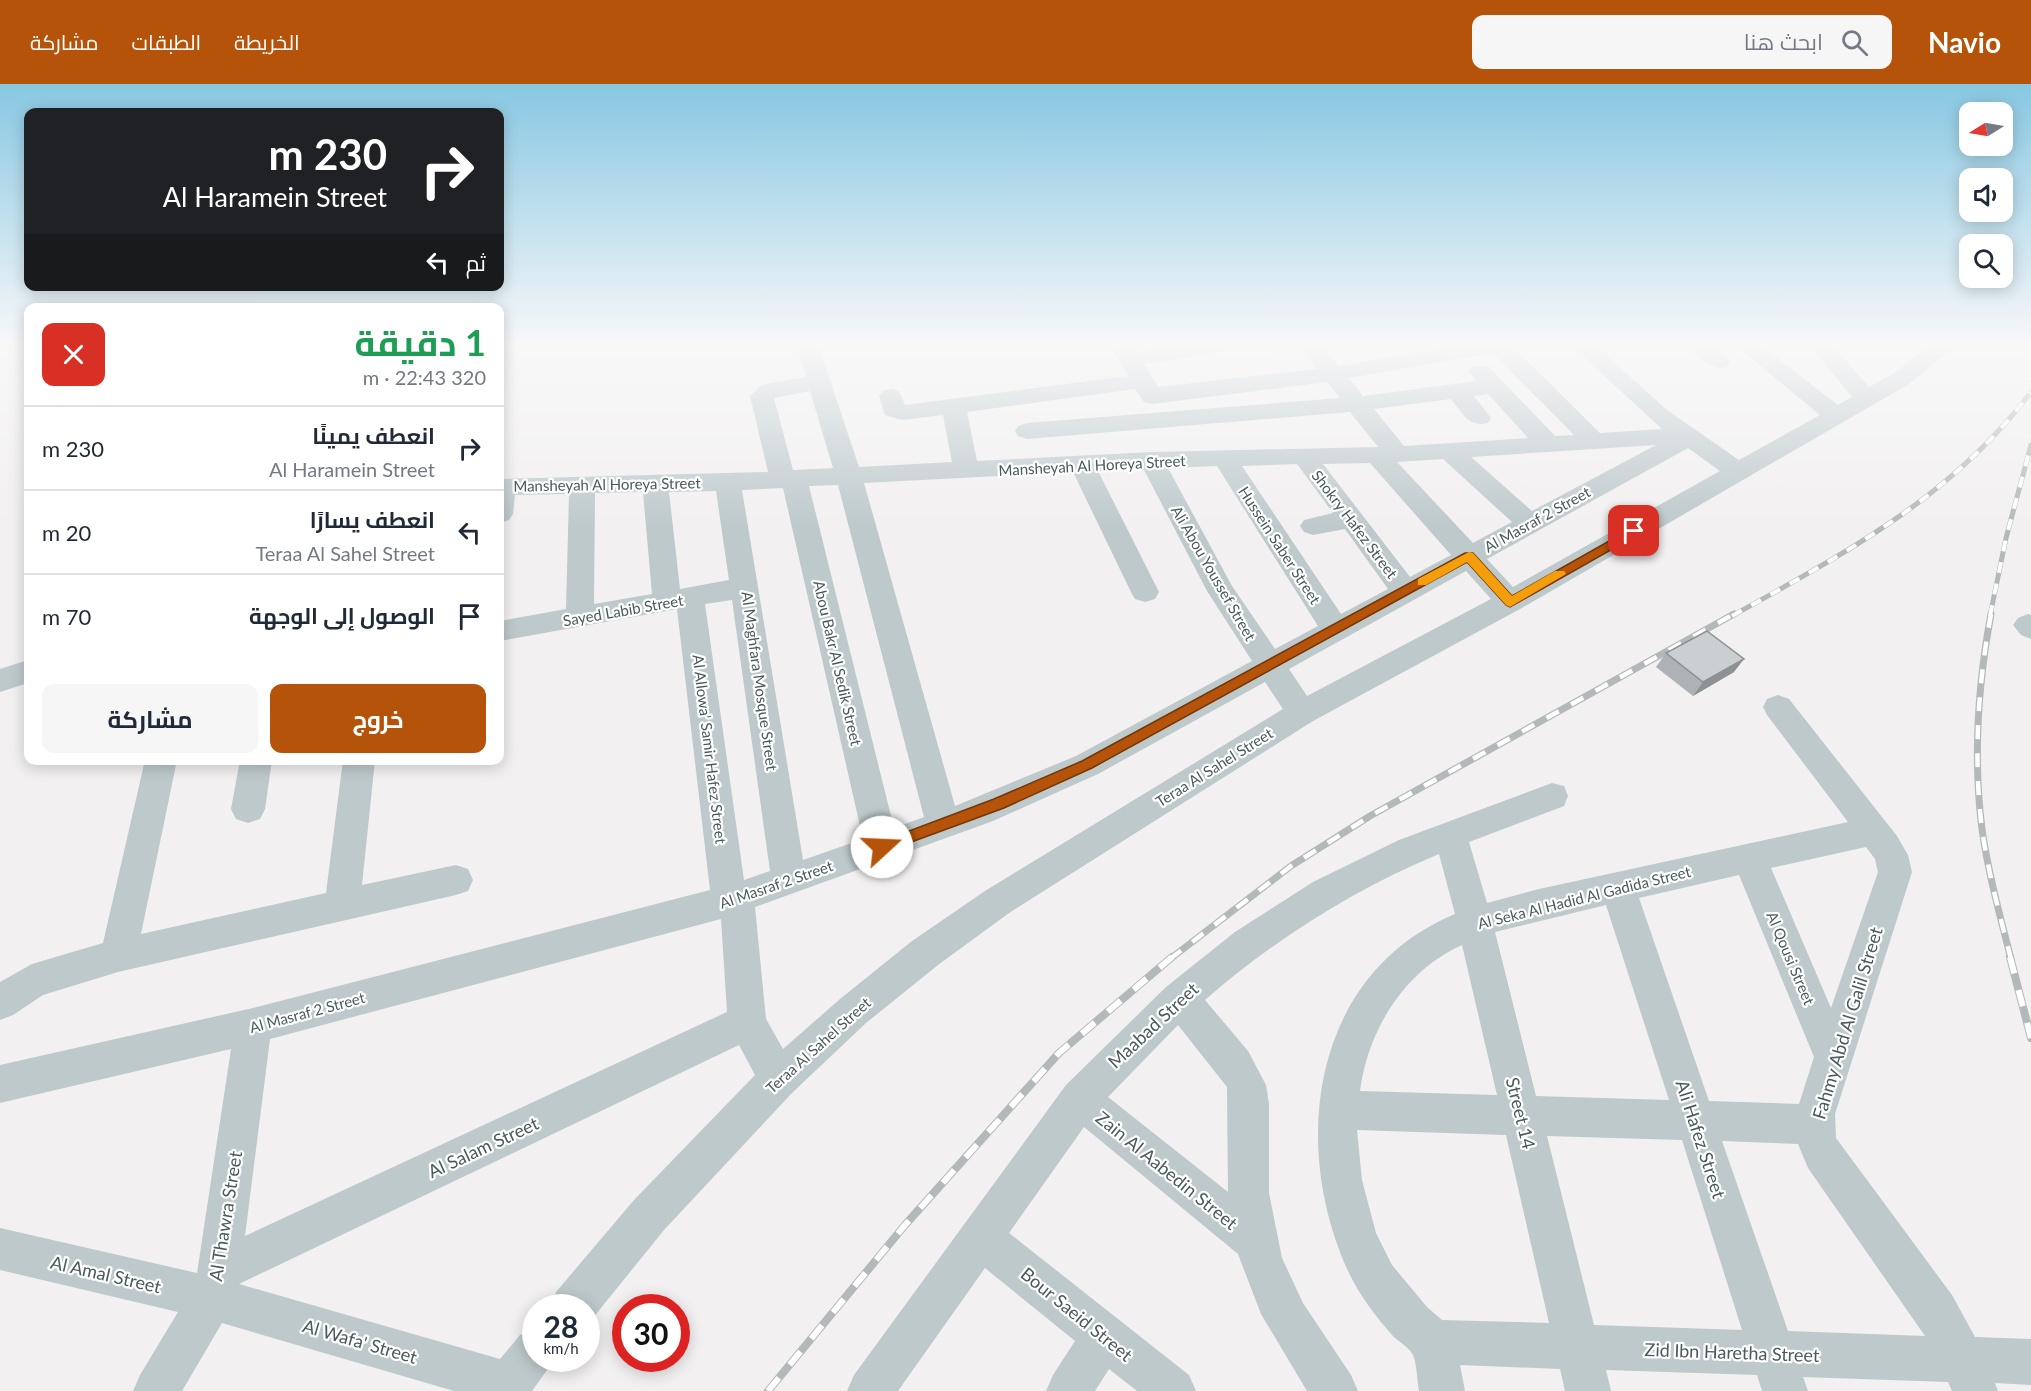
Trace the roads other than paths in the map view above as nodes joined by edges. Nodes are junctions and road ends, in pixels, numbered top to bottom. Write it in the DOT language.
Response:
graph roads {
  1 [pos="765,405"];
  2 [pos="826,405"];
  3 [pos="893,405"];
  4 [pos="965,405"];
  5 [pos="1157,405"];
  6 [pos="1344,405"];
  7 [pos="1358,405"];
  8 [pos="1468,405"];
  9 [pos="1511,405"];
  10 [pos="1559,405"];
  11 [pos="1647,405"];
  12 [pos="1823,405"];
  13 [pos="1854,405"];
  14 [pos="954,406"];
  15 [pos="1268,411"];
  16 [pos="1836,415"];
  17 [pos="1479,418"];
  18 [pos="1165,419"];
  19 [pos="1027,431"];
  20 [pos="1686,436"];
  21 [pos="1595,442"];
  22 [pos="1549,446"];
  23 [pos="1449,451"];
  24 [pos="1387,454"];
  25 [pos="1297,458"];
  26 [pos="1225,459"];
  27 [pos="1151,460"];
  28 [pos="1188,460"];
  29 [pos="1082,464"];
  30 [pos="966,471"];
  31 [pos="1738,472"];
  32 [pos="849,477"];
  33 [pos="789,479"];
  34 [pos="728,482"];
  35 [pos="655,483"];
  36 [pos="582,485"];
  37 [pos="504,487"];
  38 [pos="1350,519"];
  39 [pos="1529,523"];
  40 [pos="1313,526"];
  41 [pos="1469,556"];
  42 [pos="746,587"];
  43 [pos="1405,591"];
  44 [pos="1145,592"];
  45 [pos="679,600"];
  46 [pos="1510,602"];
  47 [pos="580,618"];
  48 [pos="504,630"];
  49 [pos="1336,630"];
  50 [pos="1270,666"];
  51 [pos="24,672"];
  52 [pos="0,681"];
  53 [pos="1778,707"];
  54 [pos="1302,713"];
  55 [pos="159,765"];
  56 [pos="255,765"];
  57 [pos="358,765"];
  58 [pos="1552,796"];
  59 [pos="248,809"];
  60 [pos="943,825"];
  61 [pos="1873,831"];
  62 [pos="1451,836"];
  63 [pos="882,847"];
  64 [pos="1749,858"];
  65 [pos="456,880"];
  66 [pos="789,880"];
  67 [pos="1618,887"];
  68 [pos="733,899"];
  69 [pos="342,906"];
  70 [pos="1475,922"];
  71 [pos="118,955"];
  72 [pos="1179,999"];
  73 [pos="0,1003"];
  74 [pos="747,1022"];
  75 [pos="253,1026"];
  76 [pos="1834,1058"];
  77 [pos="778,1079"];
  78 [pos="0,1084"];
  79 [pos="1080,1099"];
  80 [pos="1337,1110"];
  81 [pos="1521,1115"];
  82 [pos="1694,1120"];
  83 [pos="1814,1124"];
  84 [pos="980,1237"];
  85 [pos="1255,1241"];
  86 [pos="0,1249"];
  87 [pos="216,1285"];
  88 [pos="584,1294"];
  89 [pos="1104,1336"];
  90 [pos="1433,1342"];
  91 [pos="1578,1347"];
  92 [pos="2031,1362"];
  93 [pos="1779,1372"];
  94 [pos="1968,1375"];
  95 [pos="515,1376"];
  96 [pos="156,1391"];
  97 [pos="870,1391"];
  98 [pos="1069,1391"];
  99 [pos="1173,1391"];
  100 [pos="1335,1391"];
  101 [pos="1442,1391"];
  102 [pos="1588,1391"];
  1 -- 33 [label="street, Abou Bakr Al Sedik Street"];
  2 -- 32 [label="street"];
  3 -- 14 [label="street"];
  4 -- 14 [label="street"];
  5 -- 18 [label="street"];
  6 -- 15 [label="street"];
  7 -- 24 [label="street"];
  8 -- 17 [label="street"];
  9 -- 22 [label="street"];
  10 -- 21 [label="street"];
  11 -- 20 [label="street"];
  12 -- 16 [label="street"];
  13 -- 16 [label="street, Teraa Al Sahel Street"];
  14 -- 30 [label="street"];
  15 -- 18 [label="street"];
  15 -- 25 [label="street, Shokry Hafez Street"];
  16 -- 31 [label="street, Teraa Al Sahel Street"];
  18 -- 19 [label="street"];
  18 -- 28 [label="street"];
  20 -- 21 [label="street, Mansheyah Al Horeya Street"];
  20 -- 31 [label="street"];
  20 -- 39 [label="street, Al Masraf 2 Street"];
  21 -- 22 [label="street, Mansheyah Al Horeya Street"];
  22 -- 23 [label="street, Mansheyah Al Horeya Street"];
  23 -- 24 [label="street, Mansheyah Al Horeya Street"];
  23 -- 39 [label="street"];
  24 -- 25 [label="street, Mansheyah Al Horeya Street"];
  24 -- 41 [label="street"];
  25 -- 26 [label="street, Mansheyah Al Horeya Street"];
  25 -- 38 [label="street, Shokry Hafez Street"];
  26 -- 28 [label="street, Mansheyah Al Horeya Street"];
  26 -- 49 [label="street, Hussein Saber Street"];
  27 -- 28 [label="street, Mansheyah Al Horeya Street"];
  27 -- 29 [label="street, Mansheyah Al Horeya Street"];
  27 -- 50 [label="street, Ali Abou Youssef Street"];
  29 -- 30 [label="street, Mansheyah Al Horeya Street"];
  29 -- 44 [label="street"];
  30 -- 32 [label="street, Mansheyah Al Horeya Street"];
  31 -- 46 [label="street, Teraa Al Sahel Street"];
  32 -- 33 [label="street, Mansheyah Al Horeya Street"];
  32 -- 60 [label="street"];
  33 -- 34 [label="street, Mansheyah Al Horeya Street"];
  33 -- 63 [label="street, Abou Bakr Al Sedik Street"];
  34 -- 35 [label="street, Mansheyah Al Horeya Street"];
  34 -- 42 [label="street, Al Maghfara Mosque Street"];
  35 -- 36 [label="street, Mansheyah Al Horeya Street"];
  35 -- 45 [label="street, Al Allowa' Samir Hafez Street"];
  36 -- 37 [label="street, Mansheyah Al Horeya Street"];
  36 -- 47 [label="street"];
  38 -- 40 [label="street"];
  38 -- 43 [label="street, Shokry Hafez Street"];
  39 -- 41 [label="street, Al Masraf 2 Street"];
  41 -- 43 [label="street, Al Masraf 2 Street"];
  41 -- 46 [label="street"];
  42 -- 45 [label="street, Sayed Labib Street"];
  42 -- 66 [label="street, Al Maghfara Mosque Street"];
  43 -- 49 [label="street, Al Masraf 2 Street"];
  45 -- 47 [label="street, Sayed Labib Street"];
  45 -- 68 [label="street, Al Allowa' Samir Hafez Street"];
  46 -- 54 [label="street, Teraa Al Sahel Street"];
  47 -- 48 [label="street, Sayed Labib Street"];
  49 -- 50 [label="street, Al Masraf 2 Street"];
  50 -- 54 [label="street, Ali Abou Youssef Street"];
  50 -- 60 [label="street, Al Masraf 2 Street"];
  51 -- 52 [label="street"];
  53 -- 61 [label="street, Fahmy Abd Al Galil Street"];
  54 -- 77 [label="street, Teraa Al Sahel Street"];
  55 -- 71 [label="street"];
  56 -- 59 [label="street"];
  57 -- 69 [label="street"];
  58 -- 62 [label="street, Maabad Street"];
  60 -- 63 [label="street, Al Masraf 2 Street"];
  61 -- 64 [label="street, Al Seka Al Hadid Al Gadida Street"];
  61 -- 76 [label="street, Fahmy Abd Al Galil Street"];
  62 -- 70 [label="street, Street 14"];
  62 -- 72 [label="street, Maabad Street"];
  63 -- 66 [label="street, Al Masraf 2 Street"];
  64 -- 67 [label="street, Al Seka Al Hadid Al Gadida Street"];
  64 -- 76 [label="street, Al Qousi Street"];
  65 -- 69 [label="street"];
  66 -- 68 [label="street, Al Masraf 2 Street"];
  67 -- 70 [label="street, Al Seka Al Hadid Al Gadida Street"];
  67 -- 82 [label="street, Ali Hafez Street"];
  68 -- 74 [label="street, Al Allowa' Samir Hafez Street"];
  68 -- 75 [label="street, Al Masraf 2 Street"];
  69 -- 71 [label="street"];
  70 -- 80 [label="street, Al Seka Al Hadid Al Gadida Street"];
  70 -- 81 [label="street, Street 14"];
  71 -- 73 [label="street"];
  72 -- 79 [label="street, Maabad Street"];
  72 -- 85 [label="street, Zain Al Aabedin Street"];
  74 -- 77 [label="street"];
  74 -- 87 [label="street, Al Salam Street"];
  75 -- 78 [label="street, Al Masraf 2 Street"];
  75 -- 87 [label="street, Al Thawra Street"];
  76 -- 83 [label="street, Fahmy Abd Al Galil Street"];
  77 -- 88 [label="street, Teraa Al Sahel Street"];
  79 -- 84 [label="street, Maabad Street"];
  79 -- 85 [label="street, Zain Al Aabedin Street"];
  80 -- 81 [label="street"];
  80 -- 90 [label="street, Al Seka Al Hadid Al Gadida Street"];
  81 -- 82 [label="street"];
  81 -- 91 [label="street, Street 14"];
  82 -- 83 [label="street"];
  82 -- 93 [label="street, Ali Hafez Street"];
  83 -- 94 [label="street, Fahmy Abd Al Galil Street"];
  84 -- 89 [label="street, Bour Saeid Street"];
  84 -- 97 [label="street, Maabad Street"];
  85 -- 100 [label="street, Zain Al Aabedin Street"];
  86 -- 87 [label="street, Al Amal Street"];
  87 -- 95 [label="street, Al Wafa' Street"];
  87 -- 96 [label="street, Al Thawra Street"];
  89 -- 98 [label="street"];
  89 -- 99 [label="street, Bour Saeid Street"];
  90 -- 91 [label="street, Zid Ibn Haretha Street"];
  90 -- 101 [label="street"];
  91 -- 93 [label="street, Zid Ibn Haretha Street"];
  91 -- 102 [label="street, Street 14"];
  92 -- 94 [label="street, Zid Ibn Haretha Street"];
  93 -- 94 [label="street, Zid Ibn Haretha Street"];
}
